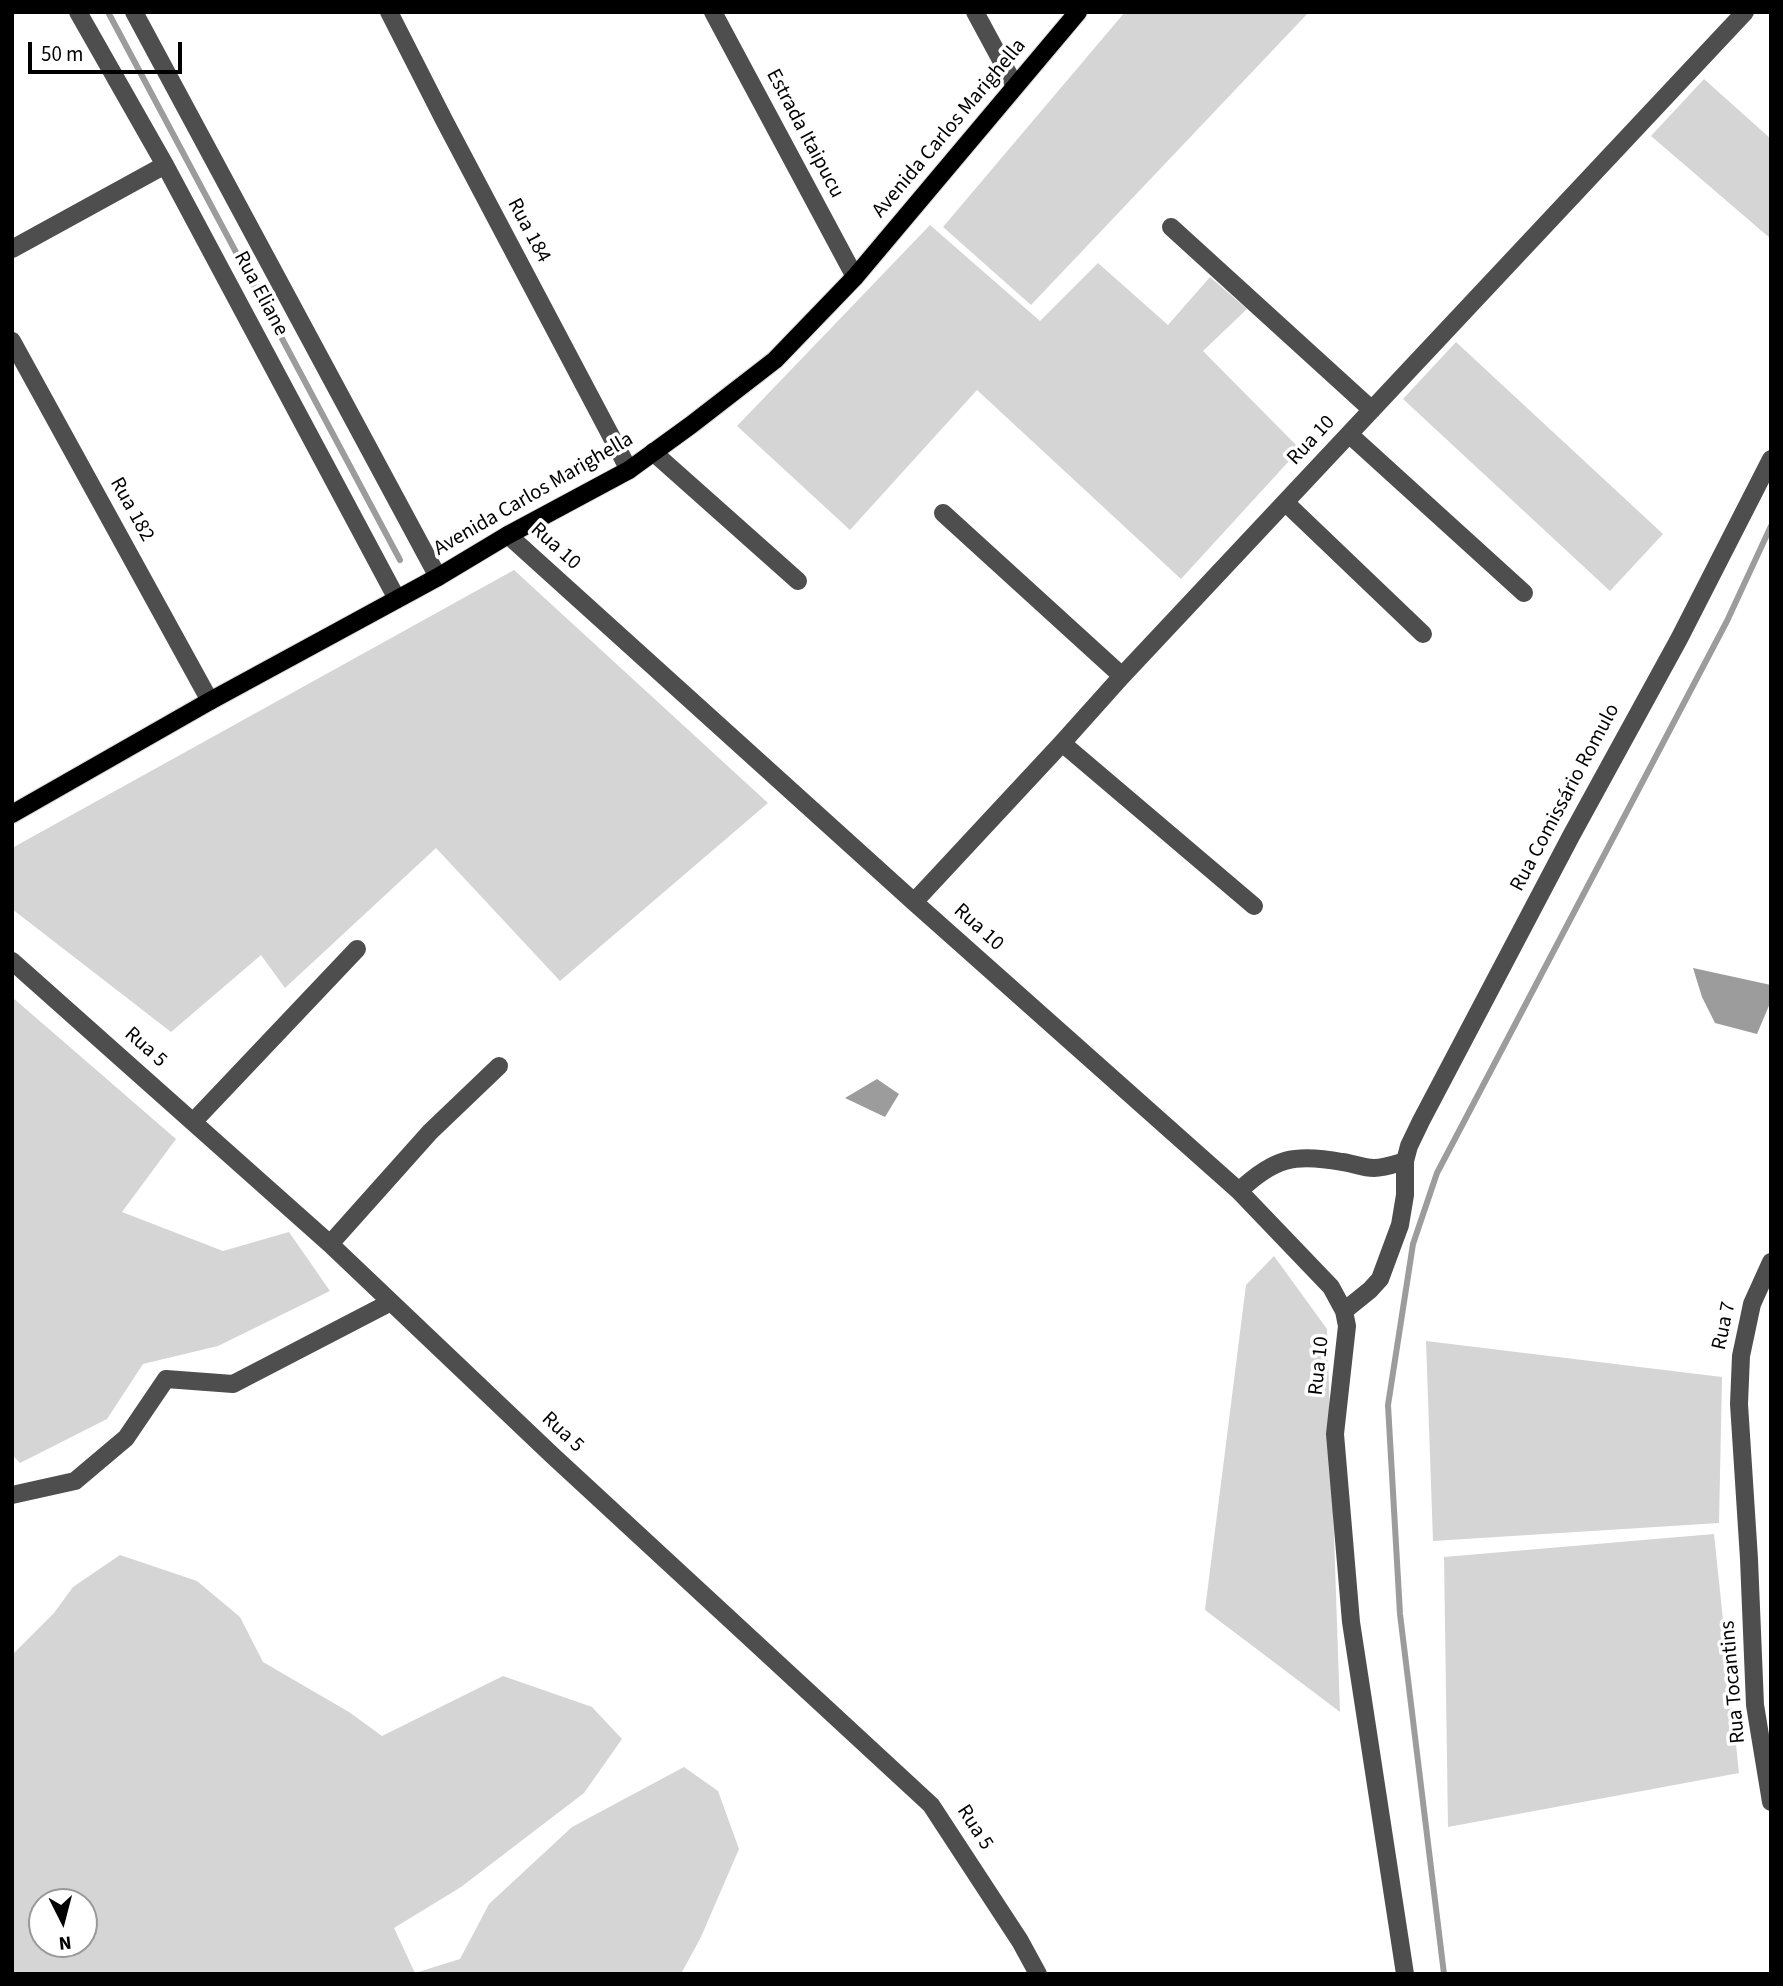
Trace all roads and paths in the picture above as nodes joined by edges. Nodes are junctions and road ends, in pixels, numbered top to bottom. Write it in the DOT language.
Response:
graph roads {
  1 [pos="78,12"];
  2 [pos="134,12"];
  3 [pos="389,12"];
  4 [pos="713,12"];
  5 [pos="975,12"];
  6 [pos="1078,12"];
  7 [pos="1745,12"];
  8 [pos="1015,86"];
  9 [pos="165,165"];
  10 [pos="1171,227"];
  11 [pos="12,249"];
  12 [pos="855,277"];
  13 [pos="12,341"];
  14 [pos="1371,410"];
  15 [pos="1350,435"];
  16 [pos="653,452"];
  17 [pos="1771,458"];
  18 [pos="629,470"];
  19 [pos="1286,503"];
  20 [pos="943,513"];
  21 [pos="508,535"];
  22 [pos="438,577"];
  23 [pos="798,581"];
  24 [pos="1524,593"];
  25 [pos="397,599"];
  26 [pos="1423,634"];
  27 [pos="1122,676"];
  28 [pos="210,701"];
  29 [pos="1062,743"];
  30 [pos="13,813"];
  31 [pos="914,902"];
  32 [pos="1254,906"];
  33 [pos="358,949"];
  34 [pos="12,961"];
  35 [pos="499,1066"];
  36 [pos="193,1122"];
  37 [pos="1405,1161"];
  38 [pos="1239,1191"];
  39 [pos="330,1244"];
  40 [pos="1771,1262"];
  41 [pos="391,1302"];
  42 [pos="1344,1311"];
  43 [pos="12,1495"];
  44 [pos="1749,1559"];
  45 [pos="1768,1774"];
  46 [pos="1771,1801"];
  47 [pos="1038,1974"];
  48 [pos="1405,1974"];
  1 -- 9 [label="street, Rua Eliane"];
  2 -- 22 [label="street, Rua Eliane"];
  3 -- 18 [label="street, Rua 184"];
  4 -- 12 [label="street, Estrada Itaipucu"];
  5 -- 8 [label="street"];
  6 -- 8 [label="main road, Avenida Carlos Marighella"];
  7 -- 14 [label="street, Rua 10"];
  8 -- 12 [label="main road, Avenida Carlos Marighella"];
  9 -- 11 [label="street"];
  9 -- 25 [label="street, Rua Eliane"];
  10 -- 14 [label="street"];
  12 -- 16 [label="main road, Avenida Carlos Marighella"];
  13 -- 28 [label="street, Rua 182"];
  14 -- 15 [label="street, Rua 10"];
  15 -- 19 [label="street, Rua 10"];
  15 -- 24 [label="street"];
  16 -- 18 [label="main road, Avenida Carlos Marighella"];
  16 -- 23 [label="street"];
  17 -- 37 [label="street, Rua Comissário Romulo"];
  18 -- 21 [label="main road, Avenida Carlos Marighella"];
  19 -- 26 [label="street"];
  19 -- 27 [label="street, Rua 10"];
  20 -- 27 [label="street"];
  21 -- 22 [label="main road, Avenida Carlos Marighella"];
  21 -- 31 [label="street, Rua 10"];
  22 -- 25 [label="main road, Avenida Carlos Marighella"];
  25 -- 28 [label="main road, Avenida Carlos Marighella"];
  27 -- 29 [label="street, Rua 10"];
  28 -- 30 [label="main road, Avenida Carlos Marighella"];
  29 -- 31 [label="street, Rua 10"];
  29 -- 32 [label="street"];
  31 -- 38 [label="street, Rua 10"];
  33 -- 36 [label="street"];
  34 -- 36 [label="street, Rua 5"];
  35 -- 39 [label="street"];
  36 -- 39 [label="street, Rua 5"];
  37 -- 38 [label="street"];
  37 -- 42 [label="street, Rua Comissário Romulo"];
  38 -- 42 [label="street, Rua 10"];
  39 -- 41 [label="street, Rua 5"];
  40 -- 44 [label="street, Rua 7"];
  41 -- 43 [label="street"];
  41 -- 47 [label="street, Rua 5"];
  42 -- 48 [label="street, Rua 10"];
  44 -- 45 [label="street, Rua Tocantins"];
  45 -- 46 [label="street, Rua Tocantins"];
}
